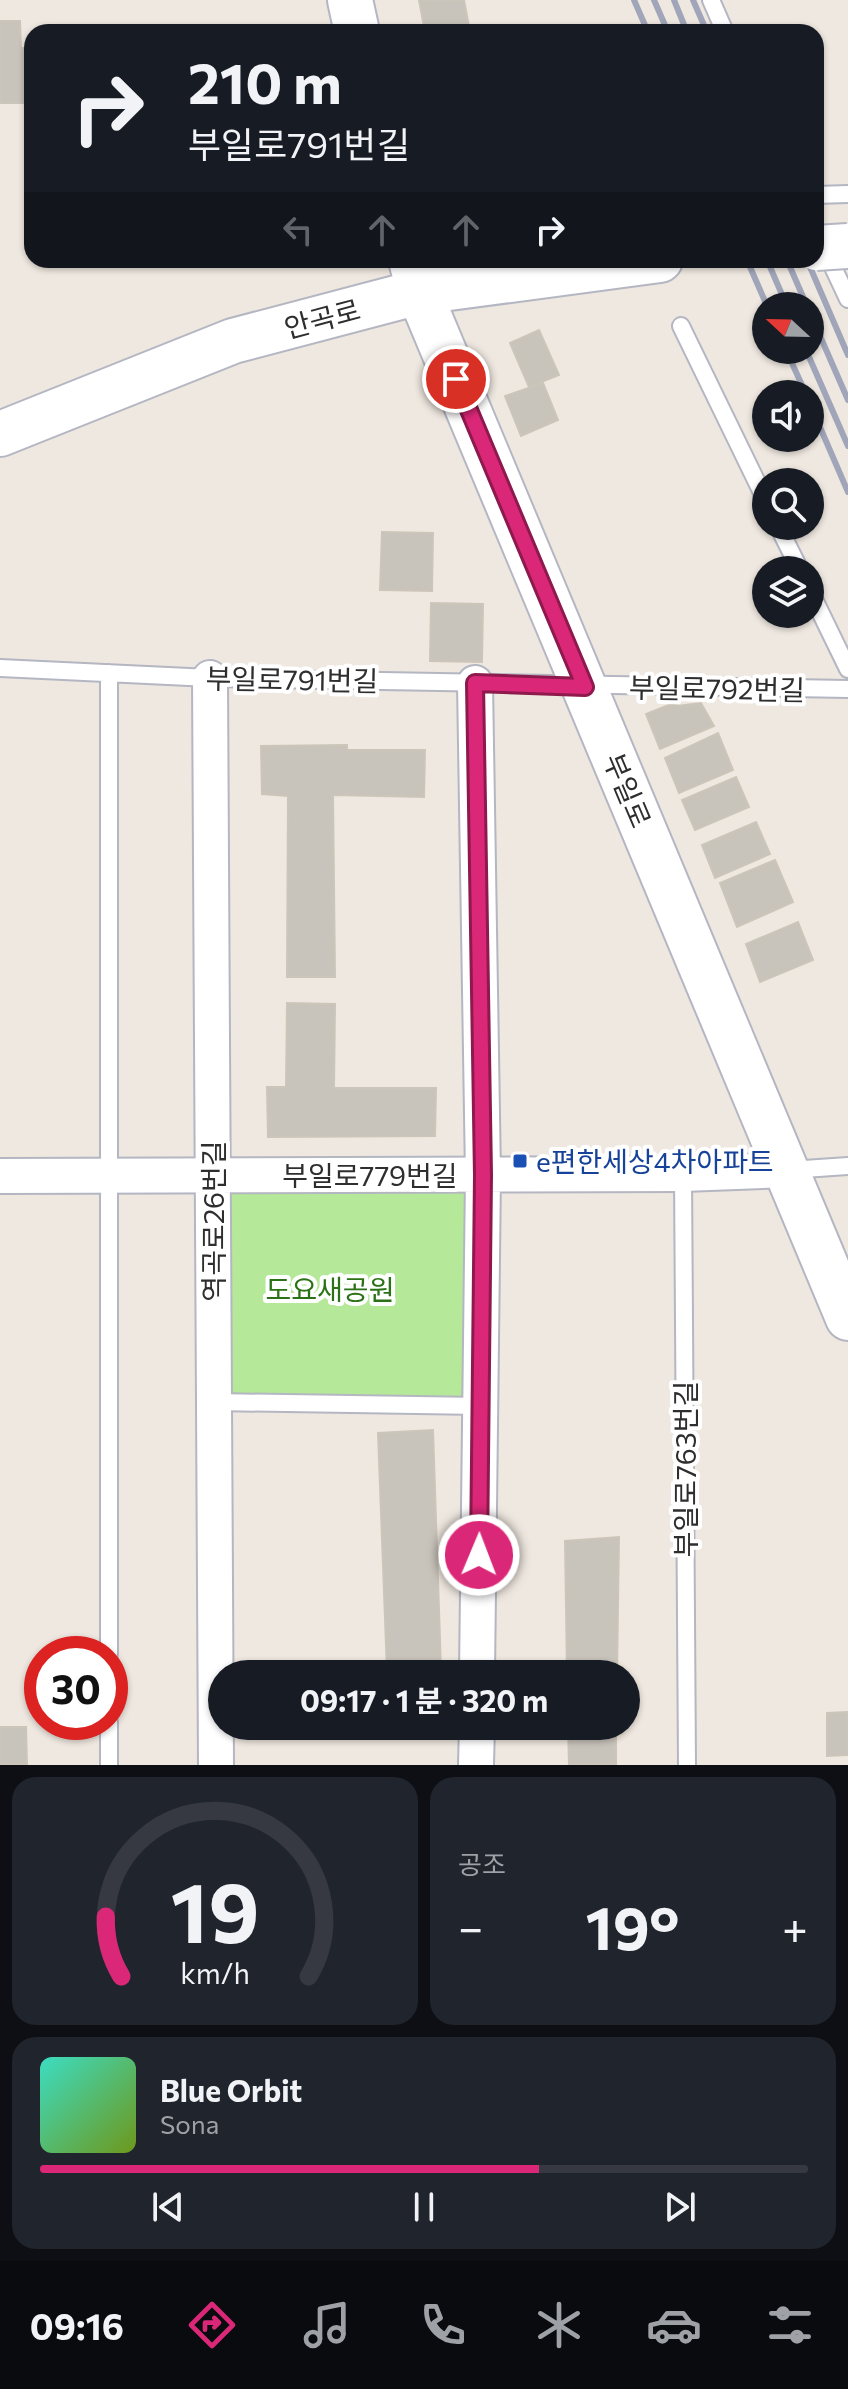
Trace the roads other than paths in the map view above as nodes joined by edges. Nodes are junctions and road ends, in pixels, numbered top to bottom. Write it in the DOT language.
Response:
graph roads {
  1 [pos="350,0"];
  2 [pos="711,0"];
  3 [pos="355,24"];
  4 [pos="722,24"];
  5 [pos="848,194"];
  6 [pos="824,195"];
  7 [pos="848,246"];
  8 [pos="824,247"];
  9 [pos="824,248"];
  10 [pos="538,268"];
  11 [pos="415,276"];
  12 [pos="848,299"];
  13 [pos="681,326"];
  14 [pos="0,434"];
  15 [pos="752,472"];
  16 [pos="824,620"];
  17 [pos="0,668"];
  18 [pos="848,669"];
  19 [pos="109,673"];
  20 [pos="210,678"];
  21 [pos="475,683"];
  22 [pos="585,687"];
  23 [pos="848,689"];
  24 [pos="848,1166"];
  25 [pos="787,1170"];
  26 [pos="213,1174"];
  27 [pos="683,1174"];
  28 [pos="106,1175"];
  29 [pos="483,1175"];
  30 [pos="0,1176"];
  31 [pos="848,1318"];
  32 [pos="214,1402"];
  33 [pos="481,1406"];
  34 [pos="109,1636"];
  35 [pos="477,1660"];
  36 [pos="109,1740"];
  37 [pos="477,1740"];
  38 [pos="109,1765"];
  39 [pos="216,1765"];
  40 [pos="476,1765"];
  41 [pos="687,1765"];
  1 -- 3 [label="street"];
  2 -- 4 [label="lane"];
  5 -- 6 [label="lane"];
  7 -- 9 [label="street, bridge"];
  8 -- 12 [label="lane"];
  10 -- 11 [label="street, 안곡로"];
  11 -- 14 [label="street, 안곡로"];
  11 -- 22 [label="street, 부일로"];
  13 -- 15 [label="lane"];
  16 -- 18 [label="lane"];
  17 -- 19 [label="lane, 부일로791번길"];
  19 -- 20 [label="lane, 부일로791번길"];
  19 -- 28 [label="lane"];
  20 -- 21 [label="lane, 부일로791번길"];
  20 -- 26 [label="street, 역곡로26번길"];
  21 -- 22 [label="lane, 부일로791번길"];
  21 -- 29 [label="street"];
  22 -- 23 [label="lane, 부일로792번길"];
  22 -- 25 [label="street, 부일로"];
  24 -- 25 [label="lane"];
  25 -- 27 [label="street, 부일로779번길"];
  25 -- 31 [label="street, 부일로"];
  26 -- 28 [label="street, 부일로779번길"];
  26 -- 29 [label="street, 부일로779번길"];
  26 -- 32 [label="street, 역곡로26번길"];
  27 -- 29 [label="street, 부일로779번길"];
  27 -- 41 [label="lane, 부일로763번길"];
  28 -- 30 [label="street, 부일로779번길"];
  28 -- 34 [label="lane"];
  29 -- 33 [label="street"];
  32 -- 33 [label="lane"];
  32 -- 39 [label="street, 역곡로26번길"];
  33 -- 35 [label="street"];
  36 -- 38 [label="lane"];
  37 -- 40 [label="street"];
}
